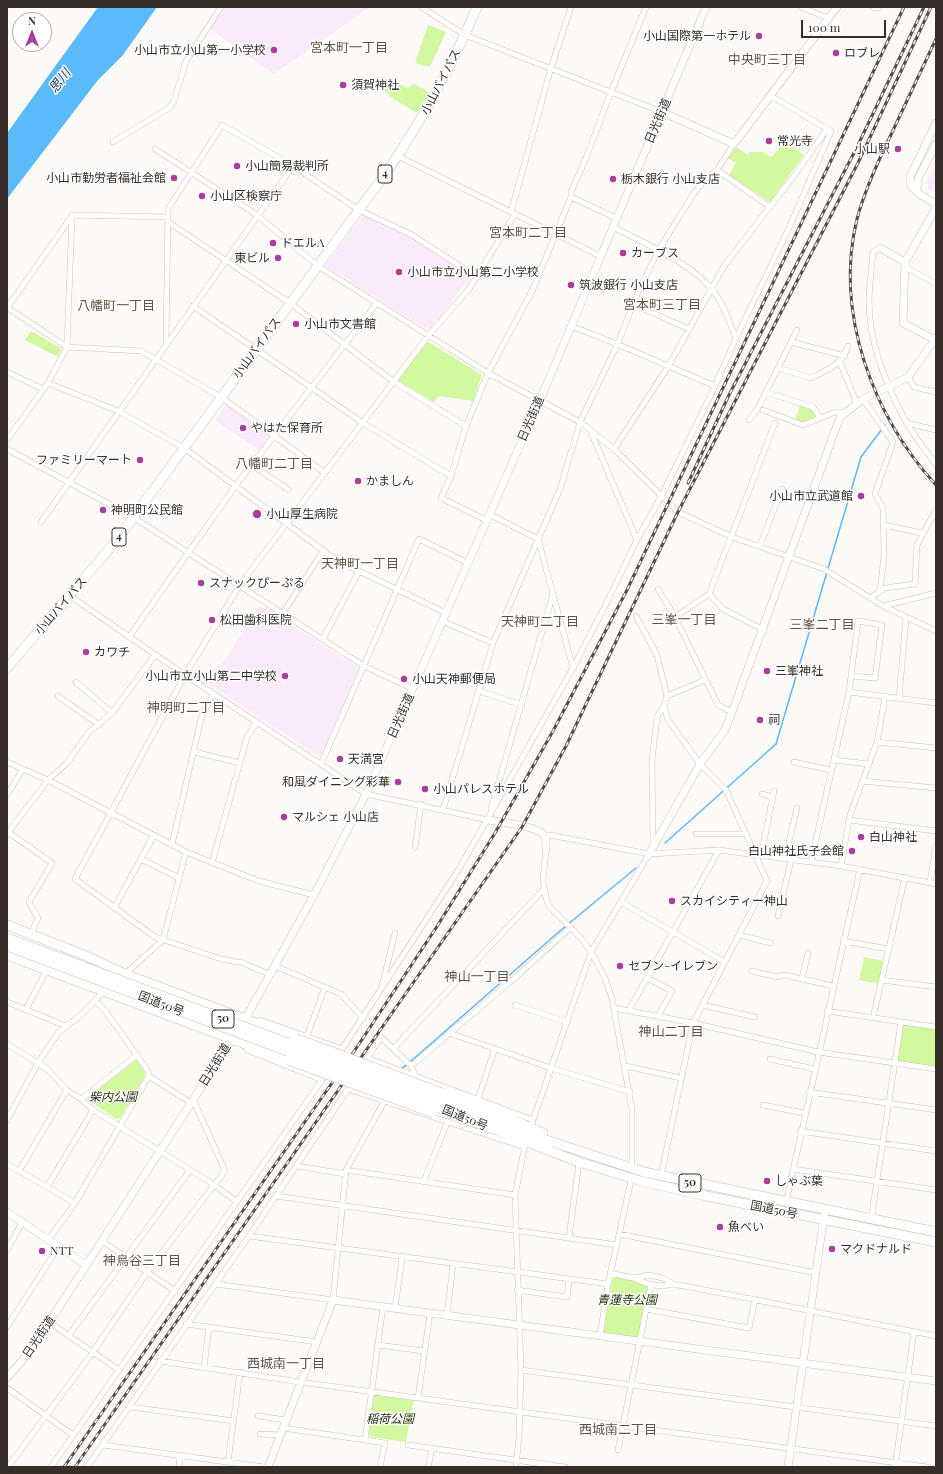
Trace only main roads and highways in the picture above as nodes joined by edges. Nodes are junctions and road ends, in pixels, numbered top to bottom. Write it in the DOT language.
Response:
graph roads {
  1 [pos="477,7"];
  2 [pos="7,668"];
  3 [pos="7,925"];
  4 [pos="7,938"];
  5 [pos="7,946"];
  6 [pos="7,955"];
  7 [pos="437,1103"];
  8 [pos="528,1134"];
  9 [pos="936,1232"];
  10 [pos="936,1242"];
  1 -- 2 [label="highway, 小山バイパス / 4"];
  3 -- 7 [label="highway, bridge"];
  4 -- 7 [label="highway, 国道50号 / 50, bridge"];
  5 -- 7 [label="highway, 国道50号 / 50, bridge"];
  6 -- 7 [label="highway, bridge"];
  7 -- 8 [label="highway, 国道50号 / 50"];
  7 -- 8 [label="highway, 国道50号 / 50"];
  8 -- 9 [label="highway, 国道50号 / 50"];
  8 -- 10 [label="highway, 国道50号 / 50"];
}
